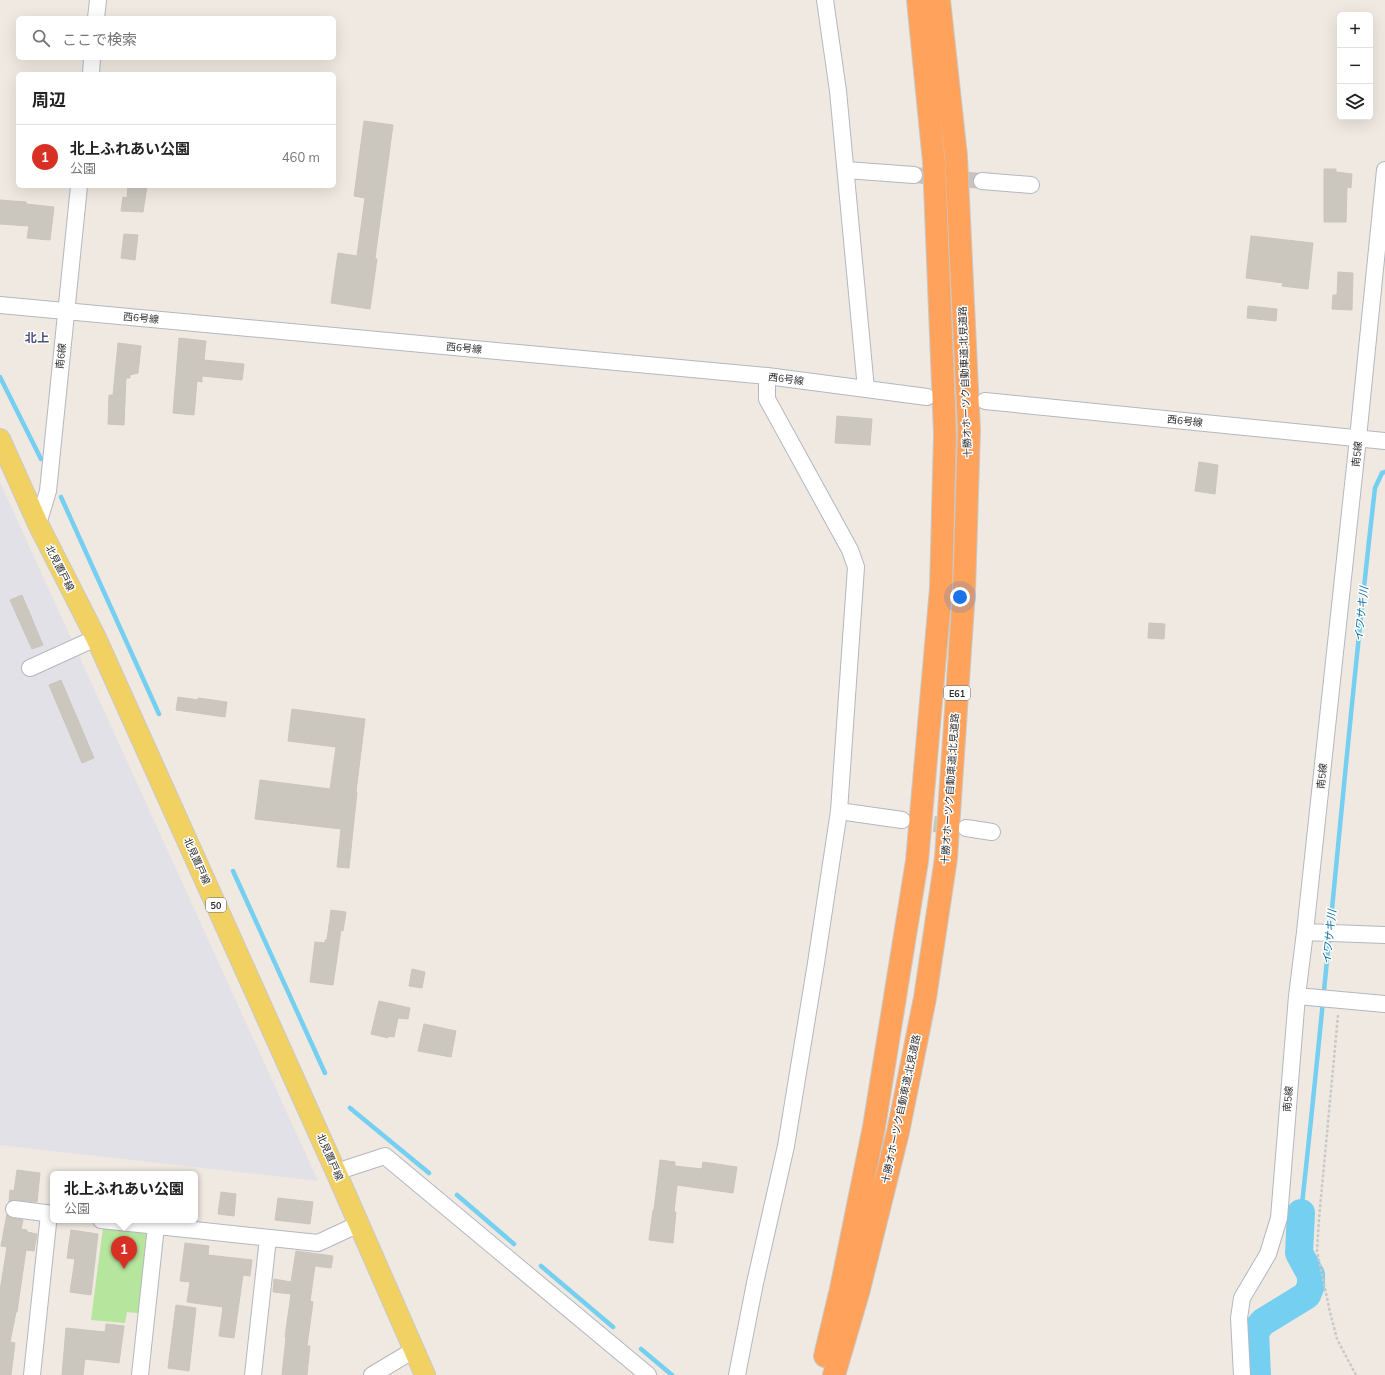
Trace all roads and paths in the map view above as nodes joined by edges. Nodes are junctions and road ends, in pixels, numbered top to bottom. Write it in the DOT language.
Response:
graph roads {
  1 [pos="98,0"];
  2 [pos="825,0"];
  3 [pos="918,0"];
  4 [pos="939,0"];
  5 [pos="96,16"];
  6 [pos="92,60"];
  7 [pos="90,72"];
  8 [pos="846,170"];
  9 [pos="1385,170"];
  10 [pos="914,175"];
  11 [pos="982,181"];
  12 [pos="1031,185"];
  13 [pos="79,188"];
  14 [pos="0,305"];
  15 [pos="66,311"];
  16 [pos="767,376"];
  17 [pos="866,389"];
  18 [pos="927,397"];
  19 [pos="985,401"];
  20 [pos="1358,438"];
  21 [pos="0,439"];
  22 [pos="1385,441"];
  23 [pos="38,524"];
  24 [pos="96,638"];
  25 [pos="30,668"];
  26 [pos="839,811"];
  27 [pos="902,820"];
  28 [pos="966,828"];
  29 [pos="992,832"];
  30 [pos="1305,932"];
  31 [pos="1385,935"];
  32 [pos="1297,996"];
  33 [pos="1328,1002"];
  34 [pos="1385,1004"];
  35 [pos="336,1172"];
  36 [pos="14,1209"];
  37 [pos="50,1214"];
  38 [pos="50,1222"];
  39 [pos="128,1223"];
  40 [pos="359,1224"];
  41 [pos="156,1226"];
  42 [pos="268,1238"];
  43 [pos="414,1350"];
  44 [pos="32,1375"];
  45 [pos="140,1375"];
  46 [pos="253,1375"];
  47 [pos="372,1375"];
  48 [pos="425,1375"];
  49 [pos="648,1375"];
  50 [pos="737,1375"];
  51 [pos="820,1375"];
  52 [pos="834,1375"];
  53 [pos="1242,1375"];
  54 [pos="1356,1375"];
  1 -- 5 [label="street"];
  2 -- 8 [label="street"];
  3 -- 51 [label="highway, E61"];
  4 -- 52 [label="highway, 十勝オホーツク自動車道;北見道路 / E61"];
  6 -- 7 [label="street"];
  8 -- 10 [label="street"];
  8 -- 17 [label="street"];
  9 -- 20 [label="street, 南5線"];
  11 -- 12 [label="street"];
  13 -- 15 [label="street, 南6線"];
  14 -- 15 [label="street, 西6号線"];
  15 -- 16 [label="street, 西6号線"];
  15 -- 23 [label="street, 南6線"];
  16 -- 17 [label="street, 西6号線"];
  16 -- 26 [label="street"];
  17 -- 18 [label="street, 西6号線"];
  19 -- 20 [label="street, 西6号線"];
  20 -- 22 [label="street, 西6号線"];
  20 -- 30 [label="street, 南5線"];
  21 -- 23 [label="main road, 北見置戸線 / 50"];
  23 -- 24 [label="main road, 北見置戸線 / 50"];
  24 -- 25 [label="street"];
  24 -- 35 [label="main road, 北見置戸線 / 50"];
  26 -- 27 [label="street"];
  26 -- 50 [label="street"];
  28 -- 29 [label="street"];
  30 -- 31 [label="street"];
  30 -- 32 [label="street, 南5線"];
  32 -- 33 [label="street"];
  32 -- 53 [label="street, 南5線"];
  33 -- 34 [label="street"];
  33 -- 54 [label="path"];
  35 -- 40 [label="main road, 北見置戸線 / 50"];
  35 -- 49 [label="street"];
  36 -- 37 [label="street"];
  38 -- 44 [label="street"];
  39 -- 41 [label="street"];
  40 -- 42 [label="street"];
  40 -- 43 [label="main road, 北見置戸線 / 50"];
  41 -- 42 [label="street"];
  41 -- 45 [label="street"];
  42 -- 46 [label="street"];
  43 -- 47 [label="street"];
  43 -- 48 [label="main road, 北見置戸線 / 50"];
}
